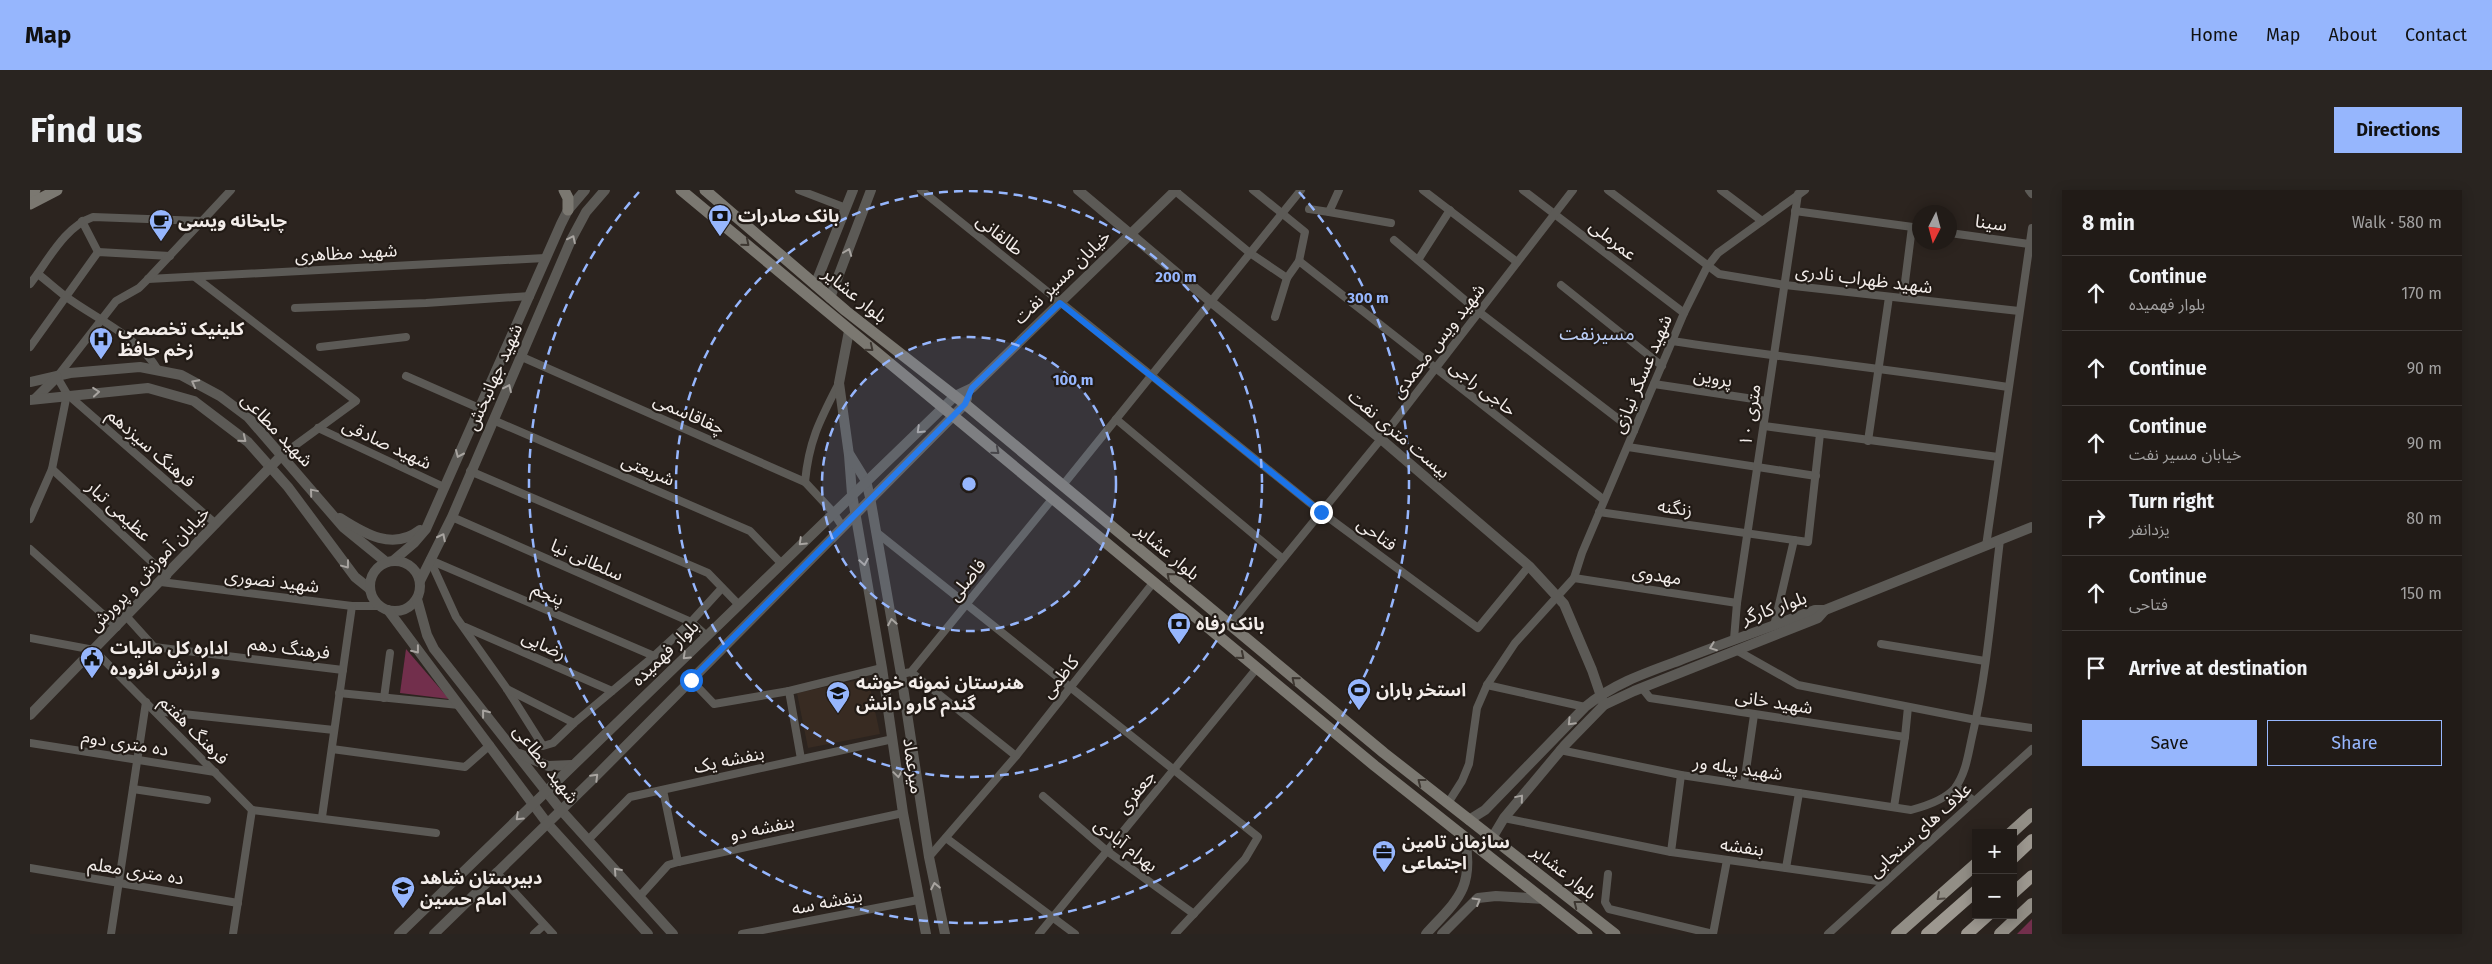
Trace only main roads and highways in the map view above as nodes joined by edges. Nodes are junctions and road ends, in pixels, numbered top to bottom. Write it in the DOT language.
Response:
graph roads {
  1 [pos="35,190"];
  2 [pos="57,190"];
  3 [pos="564,190"];
  4 [pos="681,190"];
  5 [pos="704,190"];
  6 [pos="30,197"];
  7 [pos="30,204"];
  8 [pos="568,210"];
  9 [pos="2032,814"];
  10 [pos="2015,829"];
  11 [pos="2032,840"];
  12 [pos="2017,854"];
  13 [pos="1972,868"];
  14 [pos="2032,876"];
  15 [pos="2017,889"];
  16 [pos="1972,895"];
  17 [pos="2032,904"];
  18 [pos="1984,919"];
  19 [pos="1587,934"];
  20 [pos="1615,934"];
  21 [pos="1897,934"];
  22 [pos="1927,934"];
  23 [pos="1967,934"];
  24 [pos="2000,934"];
  1 -- 6 [label="main road"];
  2 -- 7 [label="main road"];
  3 -- 8 [label="main road"];
  4 -- 19 [label="main road, بلوار عشایر, one-way"];
  20 -- 5 [label="main road, بلوار عشایر, one-way"];
  9 -- 10 [label="main road"];
  11 -- 12 [label="highway"];
  13 -- 21 [label="main road, one-way"];
  14 -- 15 [label="highway"];
  16 -- 22 [label="highway"];
  17 -- 24 [label="main road"];
  18 -- 23 [label="highway"];
}
